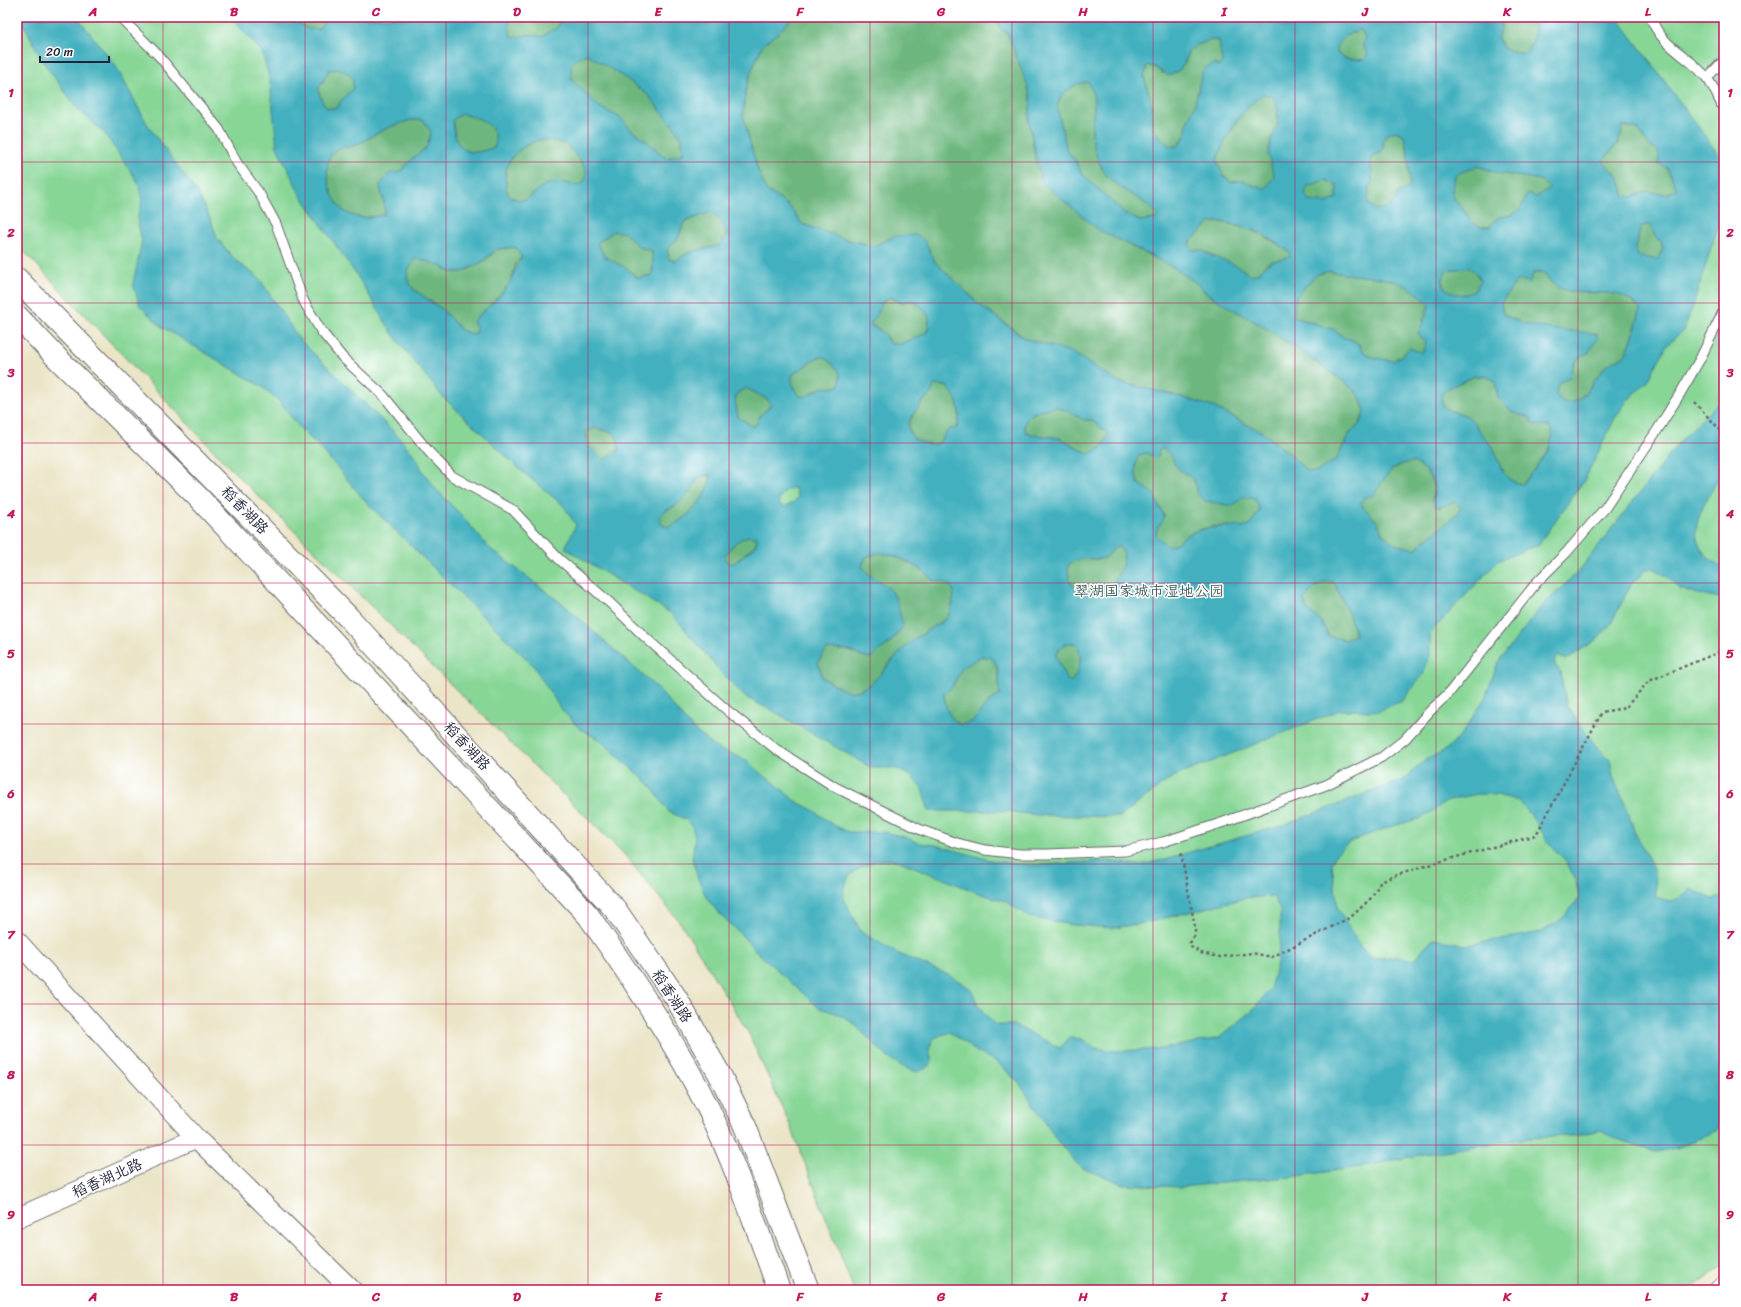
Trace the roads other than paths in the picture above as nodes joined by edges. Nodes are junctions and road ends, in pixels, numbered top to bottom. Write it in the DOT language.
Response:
graph roads {
  1 [pos="120,17"];
  2 [pos="1651,17"];
  3 [pos="1724,60"];
  4 [pos="1707,78"];
  5 [pos="1724,110"];
  6 [pos="17,278"];
  7 [pos="1724,310"];
  8 [pos="17,316"];
  9 [pos="17,941"];
  10 [pos="196,1138"];
  11 [pos="17,1218"];
  12 [pos="1724,1279"];
  13 [pos="352,1290"];
  14 [pos="779,1290"];
  15 [pos="808,1290"];
  16 [pos="1710,1290"];
  1 -- 7 [label="lane"];
  2 -- 4 [label="lane"];
  3 -- 4 [label="lane"];
  4 -- 5 [label="lane"];
  6 -- 15 [label="street, 稻香湖路"];
  8 -- 14 [label="street, 稻香湖路"];
  9 -- 10 [label="street"];
  10 -- 11 [label="street, 稻香湖北路"];
  10 -- 13 [label="street"];
  12 -- 16 [label="lane"];
}
